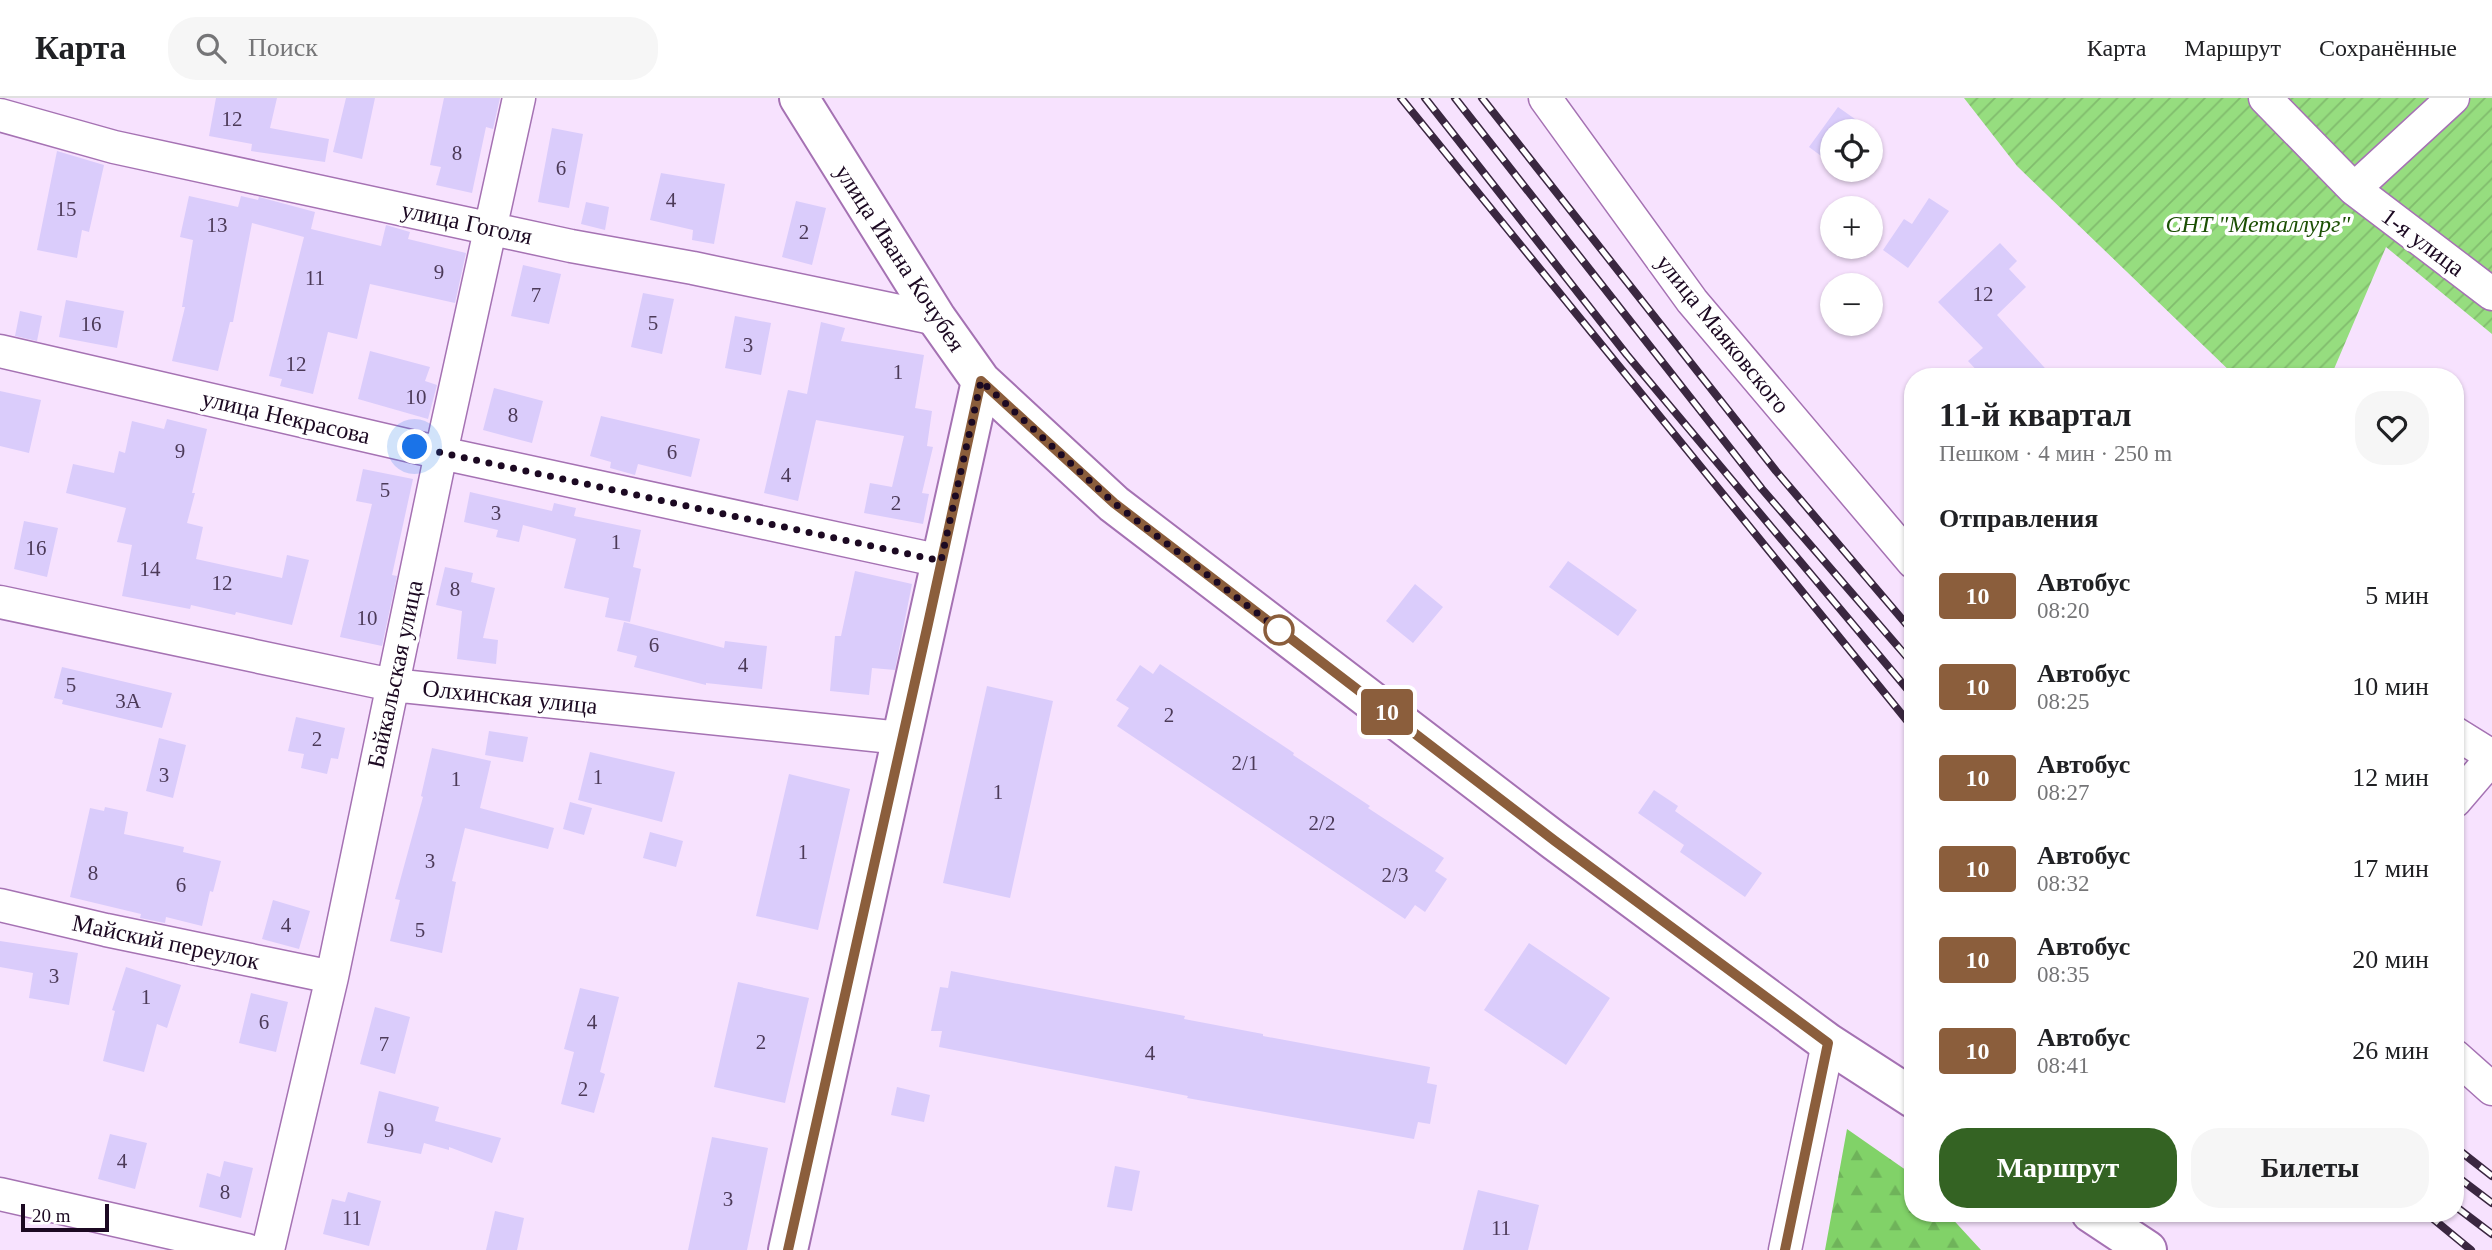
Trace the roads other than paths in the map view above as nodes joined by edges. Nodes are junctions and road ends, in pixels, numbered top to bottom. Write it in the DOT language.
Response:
graph roads {
  1 [pos="519,98"];
  2 [pos="799,98"];
  3 [pos="1545,98"];
  4 [pos="2266,98"];
  5 [pos="2453,98"];
  6 [pos="0,115"];
  7 [pos="2354,189"];
  8 [pos="489,227"];
  9 [pos="2492,294"];
  10 [pos="937,320"];
  11 [pos="0,351"];
  12 [pos="981,381"];
  13 [pos="440,453"];
  14 [pos="1904,551"];
  15 [pos="941,561"];
  16 [pos="0,602"];
  17 [pos="392,685"];
  18 [pos="901,738"];
  19 [pos="2464,739"];
  20 [pos="2492,757"];
  21 [pos="2464,790"];
  22 [pos="0,905"];
  23 [pos="332,977"];
  24 [pos="1828,1043"];
  25 [pos="2464,1064"];
  26 [pos="2492,1089"];
  27 [pos="1904,1092"];
  28 [pos="0,1194"];
  29 [pos="2105,1222"];
  30 [pos="247,1250"];
  31 [pos="268,1250"];
  32 [pos="788,1250"];
  33 [pos="1785,1250"];
  34 [pos="2147,1250"];
  1 -- 8 [label="street, Байкальская улица"];
  2 -- 10 [label="street, улица Ивана Кочубея"];
  3 -- 14 [label="street, улица Маяковского"];
  4 -- 7 [label="street, 1-я улица"];
  5 -- 7 [label="street"];
  6 -- 8 [label="street, улица Гоголя"];
  7 -- 9 [label="street, 1-я улица"];
  8 -- 10 [label="street, улица Гоголя"];
  8 -- 13 [label="street, Байкальская улица"];
  10 -- 12 [label="street, улица Ивана Кочубея"];
  11 -- 13 [label="street, улица Некрасова"];
  12 -- 15 [label="street"];
  12 -- 24 [label="street, улица Ивана Кочубея"];
  13 -- 15 [label="street, улица Некрасова"];
  13 -- 17 [label="street, Байкальская улица"];
  15 -- 18 [label="street"];
  16 -- 17 [label="street, Олхинская улица"];
  17 -- 18 [label="street, Олхинская улица"];
  17 -- 23 [label="street, Байкальская улица"];
  18 -- 32 [label="street"];
  19 -- 20 [label="street"];
  20 -- 21 [label="street"];
  22 -- 23 [label="street, Майский переулок"];
  23 -- 31 [label="street, Байкальская улица"];
  24 -- 27 [label="street, улица Ивана Кочубея"];
  24 -- 33 [label="street"];
  25 -- 26 [label="street"];
  28 -- 30 [label="street"];
  29 -- 34 [label="street"];
}
